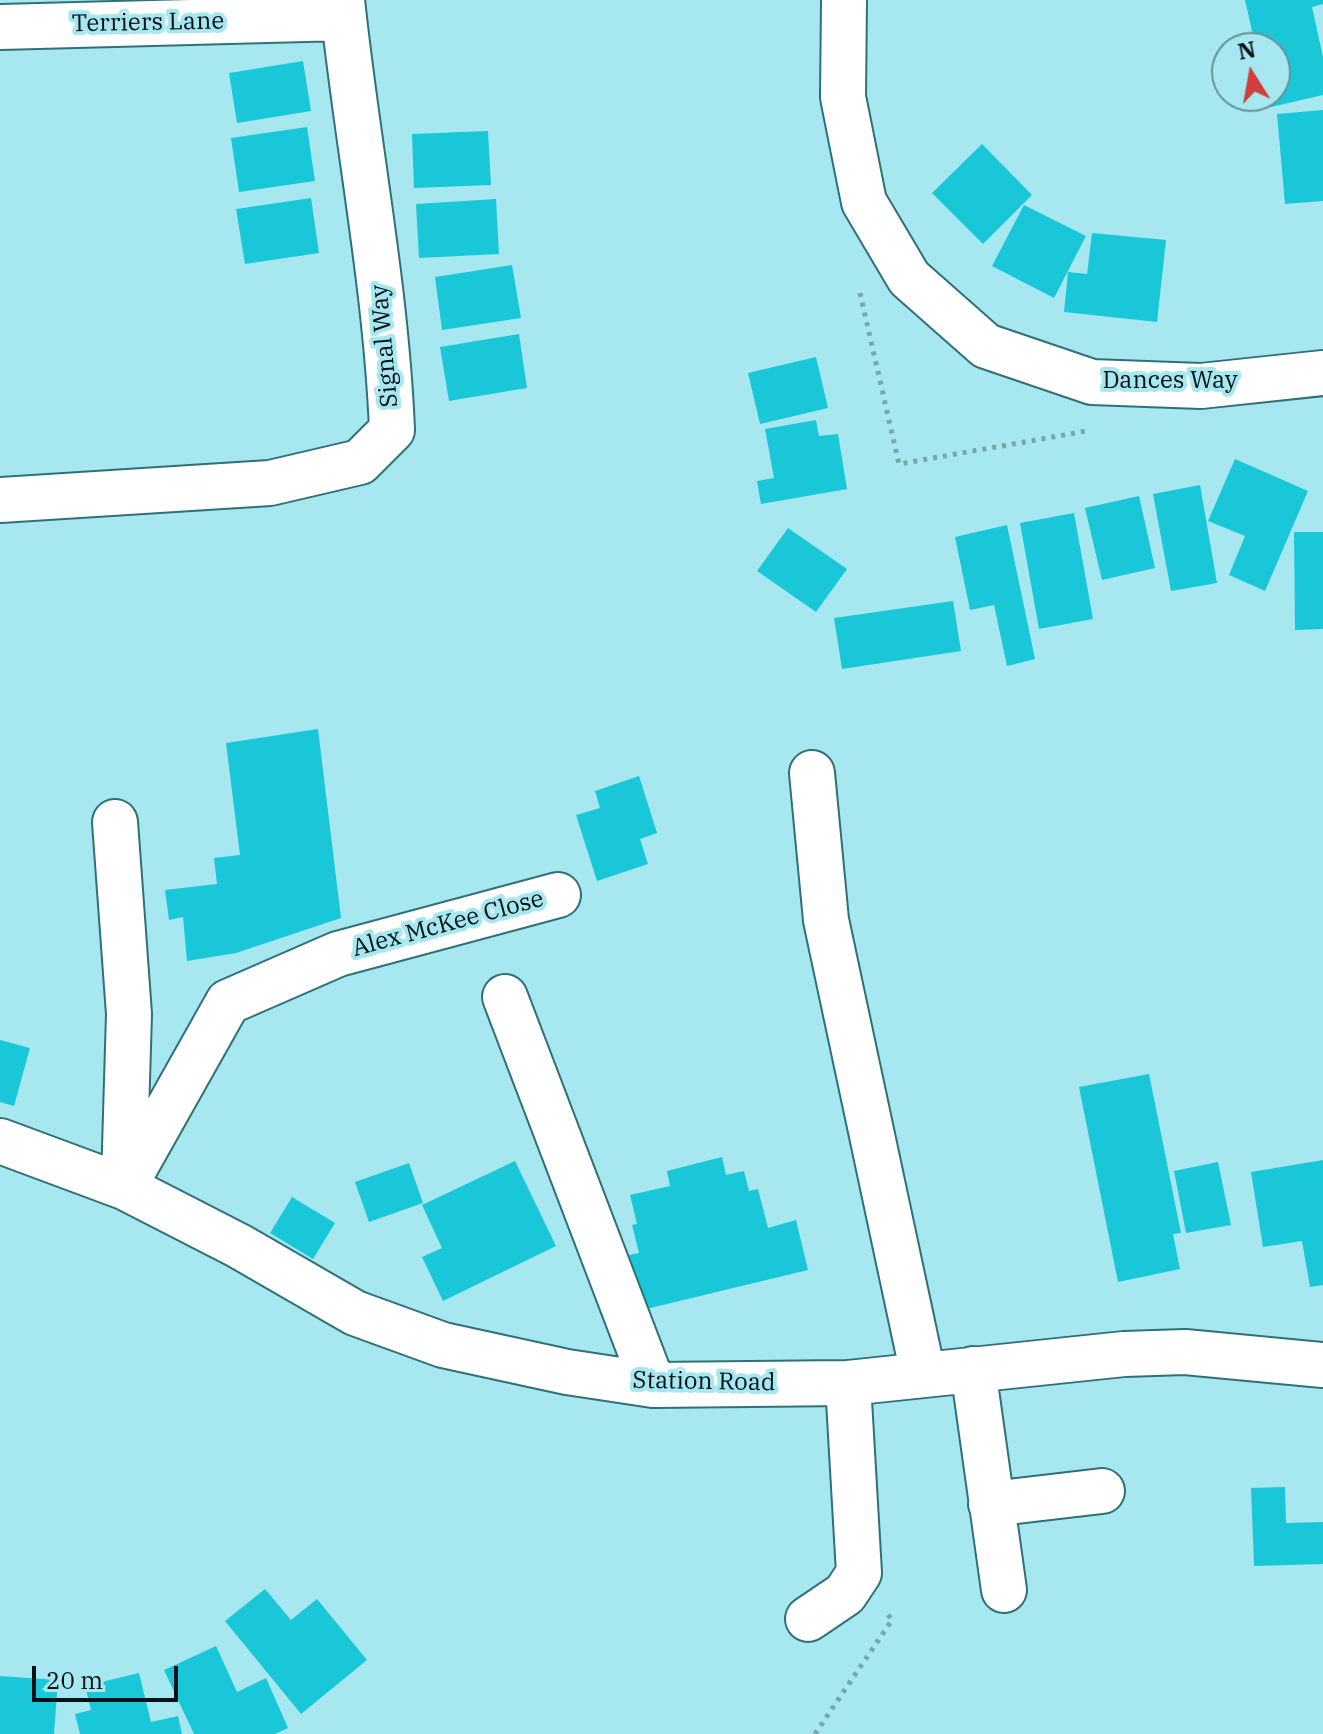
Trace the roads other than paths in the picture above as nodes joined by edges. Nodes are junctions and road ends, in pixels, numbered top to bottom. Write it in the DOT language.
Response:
graph roads {
  1 [pos="844,0"];
  2 [pos="343,9"];
  3 [pos="0,27"];
  4 [pos="1323,373"];
  5 [pos="0,500"];
  6 [pos="812,773"];
  7 [pos="115,822"];
  8 [pos="558,895"];
  9 [pos="505,997"];
  10 [pos="0,1141"];
  11 [pos="124,1187"];
  12 [pos="1323,1365"];
  13 [pos="973,1369"];
  14 [pos="923,1374"];
  15 [pos="848,1383"];
  16 [pos="653,1385"];
  17 [pos="1102,1491"];
  18 [pos="991,1504"];
  19 [pos="1004,1590"];
  20 [pos="808,1619"];
  1 -- 4 [label="street, Dances Way"];
  2 -- 3 [label="street, Terriers Lane"];
  2 -- 5 [label="street, Signal Way"];
  6 -- 14 [label="street"];
  7 -- 11 [label="street"];
  8 -- 11 [label="street, Alex McKee Close"];
  9 -- 16 [label="street"];
  10 -- 11 [label="street, Station Road"];
  11 -- 16 [label="street, Station Road"];
  12 -- 13 [label="street, Station Road"];
  13 -- 14 [label="street, Station Road"];
  13 -- 18 [label="street"];
  14 -- 15 [label="street, Station Road"];
  15 -- 16 [label="street, Station Road"];
  15 -- 20 [label="street"];
  17 -- 18 [label="street"];
  18 -- 19 [label="street"];
}
